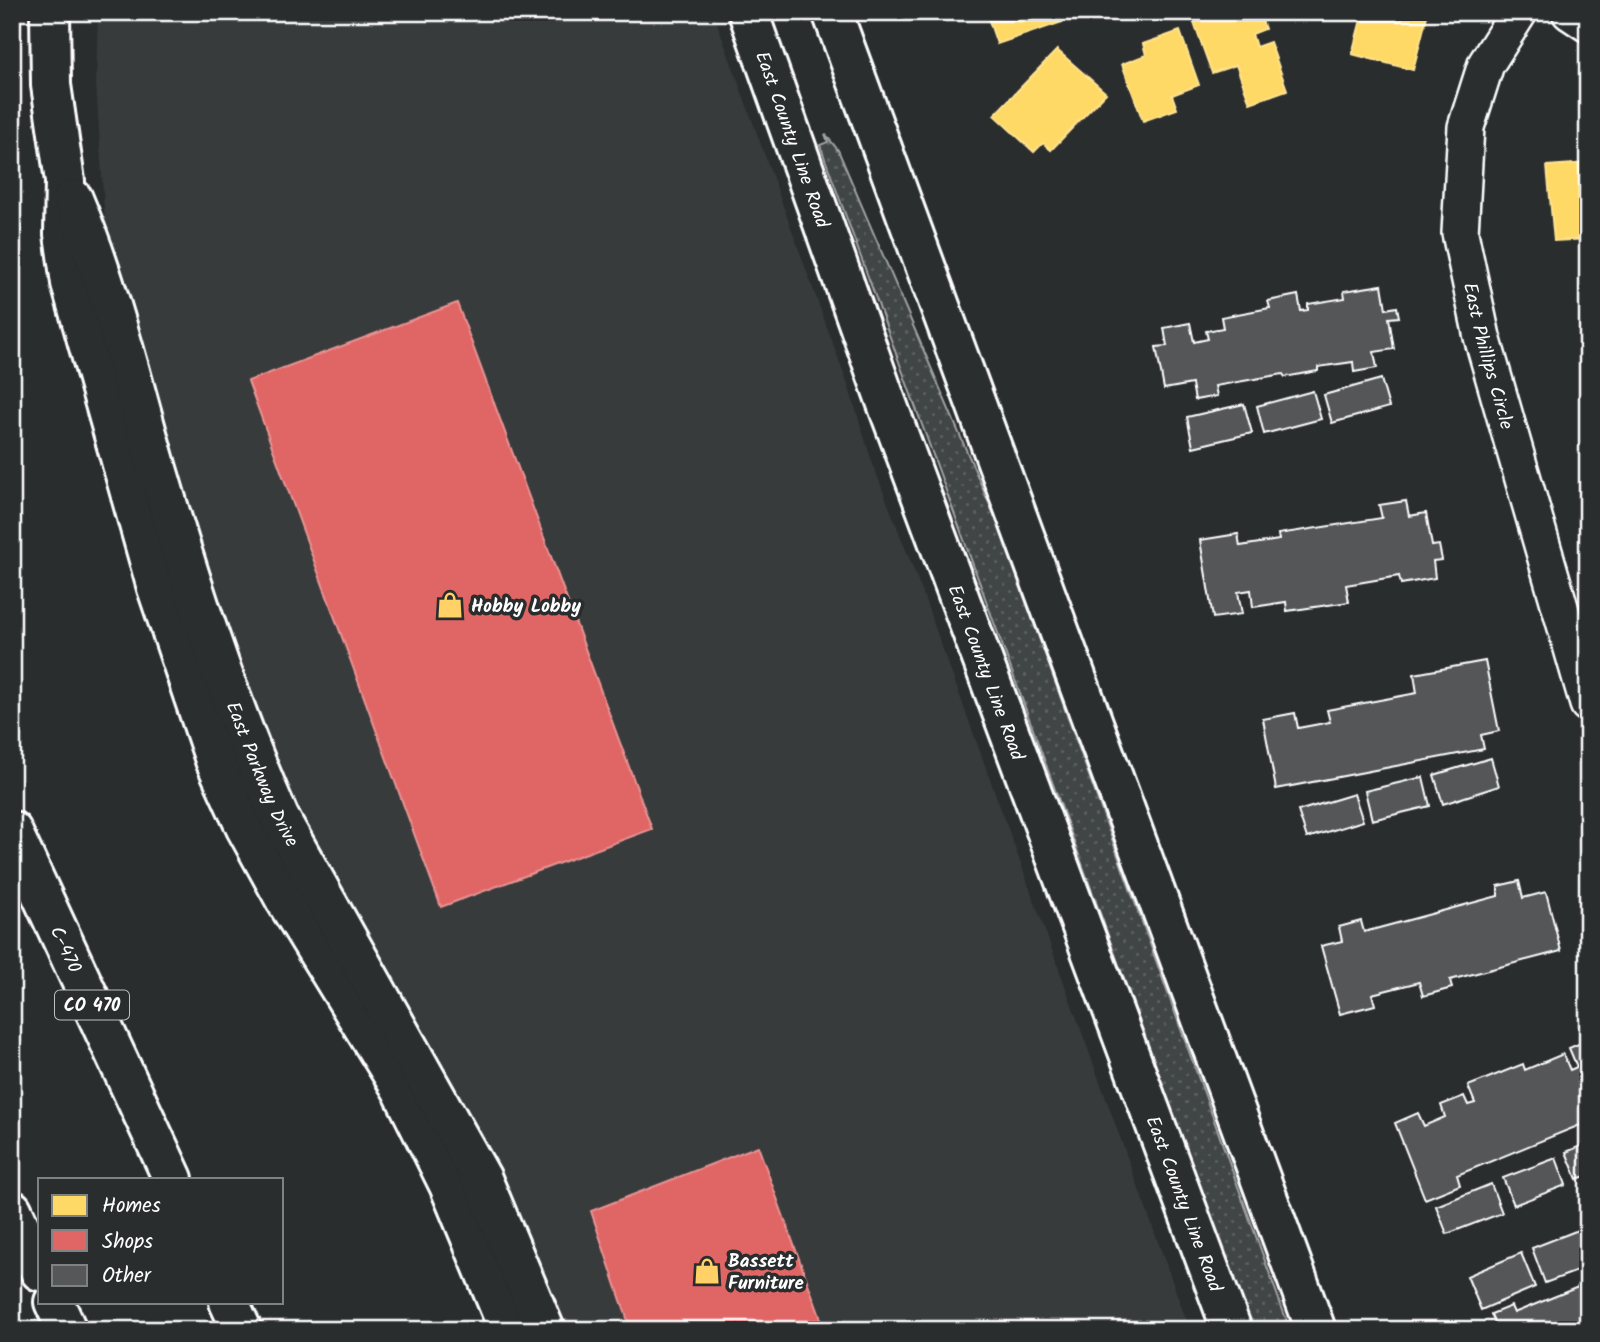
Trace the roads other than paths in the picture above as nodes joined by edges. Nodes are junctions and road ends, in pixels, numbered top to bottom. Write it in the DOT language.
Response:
graph roads {
  1 [pos="50,12"];
  2 [pos="748,12"];
  3 [pos="832,12"];
  4 [pos="1519,12"];
  5 [pos="1570,12"];
  6 [pos="1588,24"];
  7 [pos="65,181"];
  8 [pos="1578,623"];
  9 [pos="1588,704"];
  10 [pos="12,831"];
  11 [pos="173,1178"];
  12 [pos="12,1210"];
  13 [pos="38,1267"];
  14 [pos="55,1304"];
  15 [pos="230,1304"];
  16 [pos="67,1330"];
  17 [pos="242,1330"];
  18 [pos="509,1330"];
  19 [pos="545,1330"];
  20 [pos="1232,1330"];
  21 [pos="1316,1330"];
  1 -- 7 [label="main road, East Parkway Drive"];
  2 -- 20 [label="main road, East County Line Road"];
  3 -- 21 [label="main road"];
  4 -- 8 [label="street, East Phillips Circle"];
  5 -- 6 [label="street"];
  7 -- 18 [label="main road, East Parkway Drive"];
  7 -- 19 [label="main road, East Parkway Drive"];
  8 -- 9 [label="street, East Phillips Circle"];
  10 -- 11 [label="main road, C-470 / CO 470"];
  12 -- 13 [label="main road"];
  14 -- 16 [label="main road"];
  15 -- 17 [label="main road"];
}
